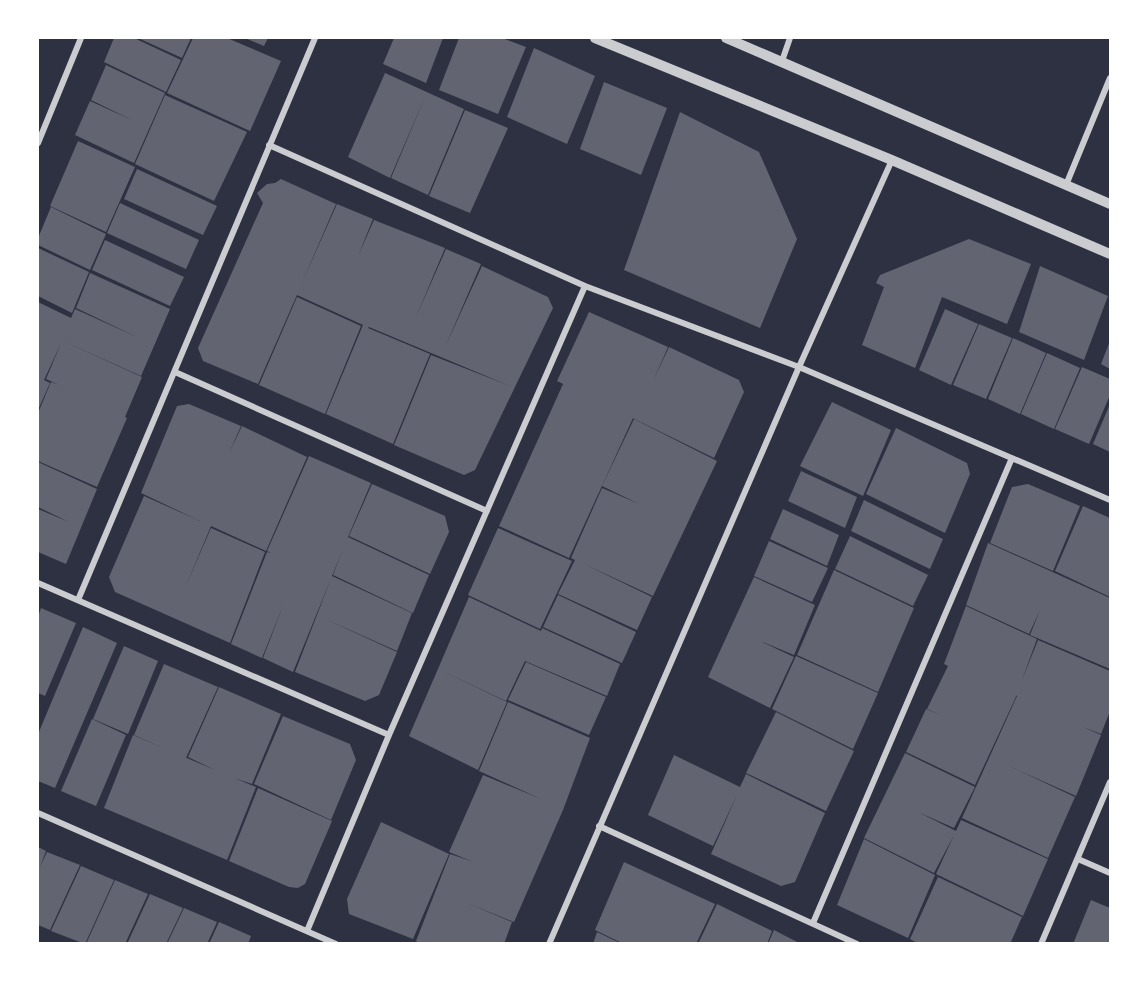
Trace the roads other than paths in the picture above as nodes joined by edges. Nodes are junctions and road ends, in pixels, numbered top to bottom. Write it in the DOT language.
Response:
graph roads {
  1 [pos="81,38"];
  2 [pos="315,38"];
  3 [pos="595,38"];
  4 [pos="726,38"];
  5 [pos="790,38"];
  6 [pos="782,61"];
  7 [pos="1110,78"];
  8 [pos="38,143"];
  9 [pos="269,145"];
  10 [pos="892,160"];
  11 [pos="1066,185"];
  12 [pos="1110,204"];
  13 [pos="1110,254"];
  14 [pos="585,286"];
  15 [pos="799,367"];
  16 [pos="175,372"];
  17 [pos="1012,458"];
  18 [pos="1110,500"];
  19 [pos="487,511"];
  20 [pos="38,583"];
  21 [pos="78,600"];
  22 [pos="389,735"];
  23 [pos="1110,782"];
  24 [pos="38,813"];
  25 [pos="599,826"];
  26 [pos="1078,859"];
  27 [pos="1110,873"];
  28 [pos="813,923"];
  29 [pos="307,931"];
  30 [pos="336,944"];
  31 [pos="549,944"];
  32 [pos="857,944"];
  33 [pos="1041,944"];
  1 -- 8 [label="street"];
  2 -- 9 [label="street"];
  3 -- 10 [label="street"];
  4 -- 6 [label="street"];
  5 -- 6 [label="street"];
  6 -- 11 [label="street"];
  7 -- 11 [label="street"];
  9 -- 14 [label="street"];
  9 -- 16 [label="street"];
  10 -- 13 [label="street"];
  10 -- 15 [label="street"];
  11 -- 12 [label="street"];
  14 -- 15 [label="street"];
  14 -- 19 [label="street"];
  15 -- 17 [label="street"];
  15 -- 25 [label="street"];
  16 -- 19 [label="street"];
  16 -- 21 [label="street"];
  17 -- 18 [label="street"];
  17 -- 28 [label="street"];
  19 -- 22 [label="street"];
  20 -- 21 [label="street"];
  21 -- 22 [label="street"];
  22 -- 29 [label="street"];
  23 -- 26 [label="street"];
  24 -- 29 [label="street"];
  25 -- 28 [label="street"];
  25 -- 31 [label="street"];
  26 -- 27 [label="street"];
  26 -- 33 [label="street"];
  28 -- 32 [label="street"];
  29 -- 30 [label="street"];
}
